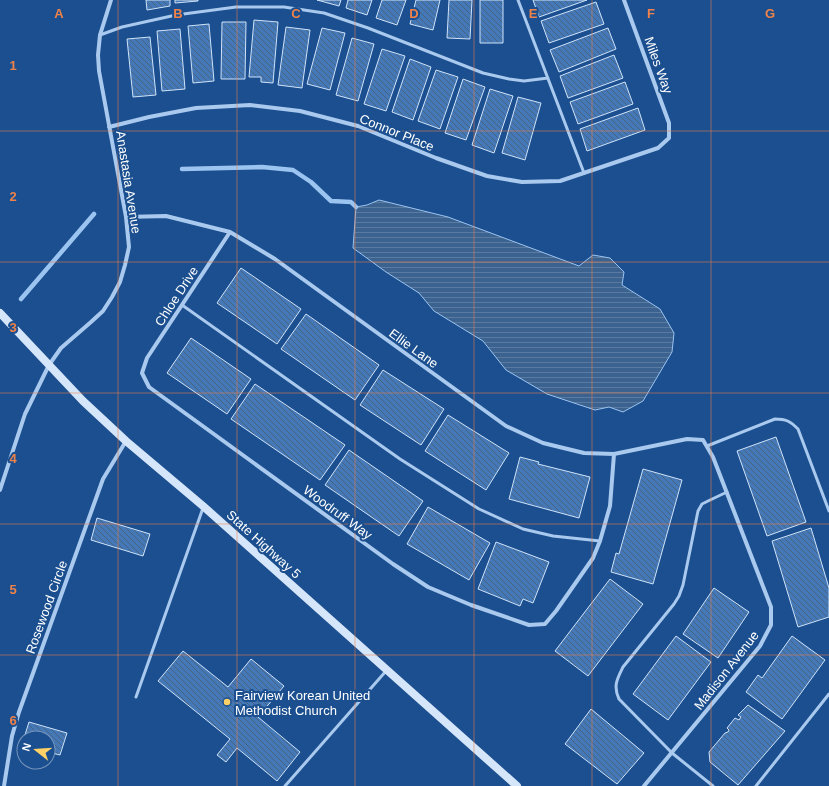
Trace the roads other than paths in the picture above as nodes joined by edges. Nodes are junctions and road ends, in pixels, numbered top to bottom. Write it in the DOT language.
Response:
graph roads {
  1 [pos="110,0"];
  2 [pos="518,0"];
  3 [pos="624,0"];
  4 [pos="100,35"];
  5 [pos="548,78"];
  6 [pos="109,127"];
  7 [pos="669,138"];
  8 [pos="584,173"];
  9 [pos="126,217"];
  10 [pos="230,232"];
  11 [pos="182,305"];
  12 [pos="0,313"];
  13 [pos="49,365"];
  14 [pos="142,373"];
  15 [pos="703,440"];
  16 [pos="126,441"];
  17 [pos="707,446"];
  18 [pos="614,454"];
  19 [pos="0,490"];
  20 [pos="727,492"];
  21 [pos="203,506"];
  22 [pos="829,511"];
  23 [pos="600,541"];
  24 [pos="387,670"];
  25 [pos="829,694"];
  26 [pos="136,697"];
  27 [pos="672,753"];
  28 [pos="4,786"];
  29 [pos="285,786"];
  30 [pos="517,786"];
  31 [pos="644,786"];
  32 [pos="713,786"];
  33 [pos="756,786"];
  1 -- 4 [label="street, Anastasia Avenue"];
  2 -- 5 [label="lane"];
  3 -- 7 [label="street, Miles Way"];
  4 -- 5 [label="lane"];
  4 -- 6 [label="street, Anastasia Avenue"];
  5 -- 8 [label="lane"];
  6 -- 8 [label="street, Connor Place"];
  6 -- 9 [label="street, Anastasia Avenue"];
  7 -- 8 [label="street, Connor Place"];
  9 -- 10 [label="street, Ellie Lane"];
  9 -- 13 [label="street, Anastasia Avenue"];
  10 -- 11 [label="street, Chloe Drive"];
  10 -- 18 [label="street, Ellie Lane"];
  11 -- 14 [label="street, Chloe Drive"];
  11 -- 23 [label="lane"];
  12 -- 13 [label="main road, State Highway 5"];
  13 -- 16 [label="main road, State Highway 5"];
  13 -- 19 [label="street"];
  14 -- 23 [label="street, Woodruff Way"];
  15 -- 17 [label="street, Madison Avenue"];
  15 -- 18 [label="street, Ellie Lane"];
  16 -- 21 [label="main road, State Highway 5"];
  16 -- 28 [label="street, Rosewood Circle"];
  17 -- 20 [label="street, Madison Avenue"];
  17 -- 22 [label="lane"];
  18 -- 23 [label="street"];
  20 -- 27 [label="street, Madison Avenue"];
  20 -- 27 [label="lane"];
  21 -- 24 [label="main road, State Highway 5"];
  21 -- 26 [label="lane"];
  24 -- 29 [label="lane"];
  24 -- 30 [label="main road, State Highway 5"];
  25 -- 33 [label="lane"];
  27 -- 31 [label="street, Madison Avenue"];
  27 -- 32 [label="lane"];
}
